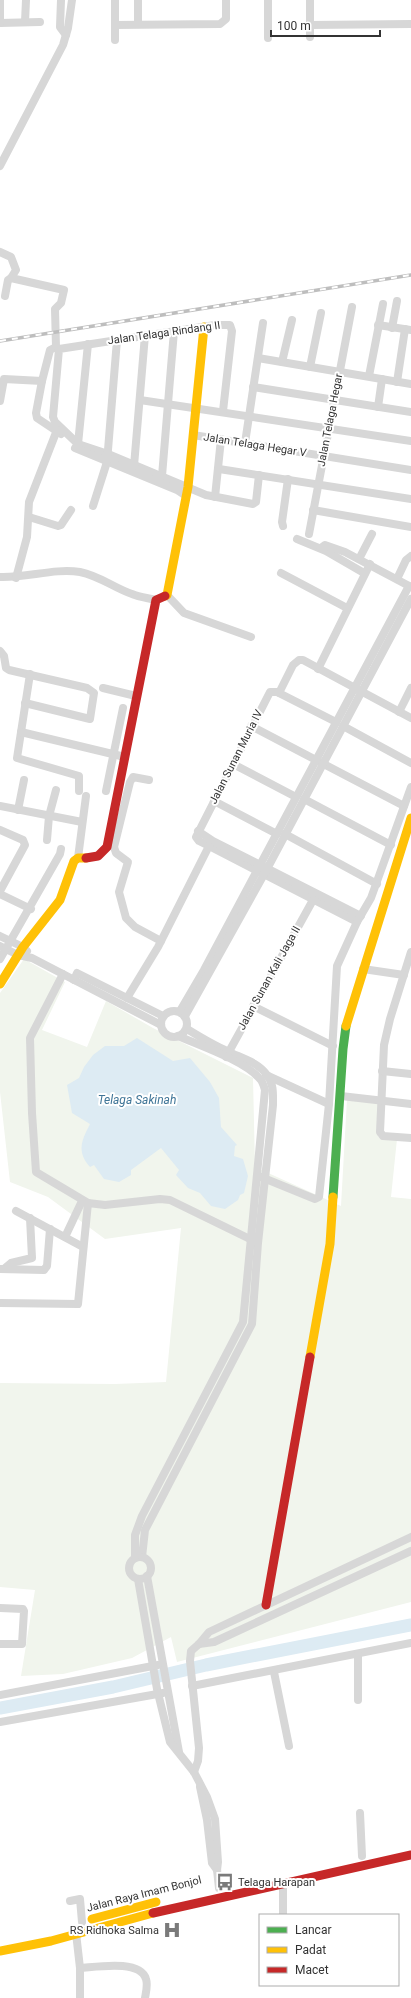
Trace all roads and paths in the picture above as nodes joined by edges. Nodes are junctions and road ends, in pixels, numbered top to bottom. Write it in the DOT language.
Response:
graph roads {
  1 [pos="0,0"];
  2 [pos="26,0"];
  3 [pos="61,0"];
  4 [pos="72,0"];
  5 [pos="115,0"];
  6 [pos="138,0"];
  7 [pos="226,0"];
  8 [pos="268,0"];
  9 [pos="310,0"];
  10 [pos="25,22"];
  11 [pos="40,22"];
  12 [pos="0,23"];
  13 [pos="138,24"];
  14 [pos="411,24"];
  15 [pos="115,25"];
  16 [pos="310,25"];
  17 [pos="66,35"];
  18 [pos="310,37"];
  19 [pos="268,38"];
  20 [pos="115,40"];
  21 [pos="0,166"];
  22 [pos="0,252"];
  23 [pos="11,278"];
  24 [pos="5,296"];
  25 [pos="397,302"];
  26 [pos="383,304"];
  27 [pos="352,307"];
  28 [pos="321,313"];
  29 [pos="292,320"];
  30 [pos="263,323"];
  31 [pos="378,325"];
  32 [pos="204,327"];
  33 [pos="392,328"];
  34 [pos="408,330"];
  35 [pos="174,331"];
  36 [pos="145,335"];
  37 [pos="117,340"];
  38 [pos="88,344"];
  39 [pos="258,358"];
  40 [pos="282,362"];
  41 [pos="310,367"];
  42 [pos="340,371"];
  43 [pos="369,376"];
  44 [pos="382,379"];
  45 [pos="42,381"];
  46 [pos="397,382"];
  47 [pos="411,384"];
  48 [pos="253,387"];
  49 [pos="140,400"];
  50 [pos="334,400"];
  51 [pos="0,401"];
  52 [pos="168,404"];
  53 [pos="196,407"];
  54 [pos="378,407"];
  55 [pos="223,412"];
  56 [pos="411,412"];
  57 [pos="249,415"];
  58 [pos="328,428"];
  59 [pos="57,430"];
  60 [pos="193,435"];
  61 [pos="221,439"];
  62 [pos="411,441"];
  63 [pos="244,443"];
  64 [pos="78,444"];
  65 [pos="323,456"];
  66 [pos="107,458"];
  67 [pos="134,466"];
  68 [pos="219,469"];
  69 [pos="411,470"];
  70 [pos="259,475"];
  71 [pos="162,476"];
  72 [pos="288,479"];
  73 [pos="318,483"];
  74 [pos="187,491"];
  75 [pos="215,497"];
  76 [pos="411,499"];
  77 [pos="93,506"];
  78 [pos="72,510"];
  79 [pos="313,510"];
  80 [pos="29,517"];
  81 [pos="283,526"];
  82 [pos="411,527"];
  83 [pos="309,534"];
  84 [pos="372,534"];
  85 [pos="297,539"];
  86 [pos="321,548"];
  87 [pos="411,556"];
  88 [pos="359,559"];
  89 [pos="370,564"];
  90 [pos="281,573"];
  91 [pos="364,573"];
  92 [pos="0,577"];
  93 [pos="16,578"];
  94 [pos="397,579"];
  95 [pos="410,586"];
  96 [pos="166,595"];
  97 [pos="411,599"];
  98 [pos="156,600"];
  99 [pos="348,608"];
  100 [pos="251,637"];
  101 [pos="0,652"];
  102 [pos="318,669"];
  103 [pos="30,674"];
  104 [pos="103,688"];
  105 [pos="411,688"];
  106 [pos="358,689"];
  107 [pos="279,693"];
  108 [pos="136,696"];
  109 [pos="25,703"];
  110 [pos="123,708"];
  111 [pos="399,712"];
  112 [pos="411,718"];
  113 [pos="339,724"];
  114 [pos="251,726"];
  115 [pos="21,732"];
  116 [pos="113,754"];
  117 [pos="125,757"];
  118 [pos="319,762"];
  119 [pos="411,763"];
  120 [pos="233,764"];
  121 [pos="24,780"];
  122 [pos="149,780"];
  123 [pos="411,787"];
  124 [pos="56,790"];
  125 [pos="106,791"];
  126 [pos="300,798"];
  127 [pos="214,801"];
  128 [pos="0,806"];
  129 [pos="404,806"];
  130 [pos="18,810"];
  131 [pos="49,816"];
  132 [pos="82,822"];
  133 [pos="410,823"];
  134 [pos="0,830"];
  135 [pos="198,831"];
  136 [pos="281,834"];
  137 [pos="408,836"];
  138 [pos="47,840"];
  139 [pos="391,845"];
  140 [pos="209,846"];
  141 [pos="61,849"];
  142 [pos="78,858"];
  143 [pos="262,870"];
  144 [pos="377,884"];
  145 [pos="0,891"];
  146 [pos="0,894"];
  147 [pos="313,900"];
  148 [pos="30,909"];
  149 [pos="359,919"];
  150 [pos="0,936"];
  151 [pos="11,941"];
  152 [pos="161,941"];
  153 [pos="3,947"];
  154 [pos="22,947"];
  155 [pos="18,955"];
  156 [pos="410,957"];
  157 [pos="32,958"];
  158 [pos="0,959"];
  159 [pos="363,969"];
  160 [pos="63,974"];
  161 [pos="404,975"];
  162 [pos="74,980"];
  163 [pos="0,984"];
  164 [pos="127,998"];
  165 [pos="253,1006"];
  166 [pos="182,1014"];
  167 [pos="163,1016"];
  168 [pos="161,1025"];
  169 [pos="187,1029"];
  170 [pos="178,1036"];
  171 [pos="333,1046"];
  172 [pos="227,1055"];
  173 [pos="382,1071"];
  174 [pos="411,1074"];
  175 [pos="264,1077"];
  176 [pos="341,1096"];
  177 [pos="381,1100"];
  178 [pos="329,1104"];
  179 [pos="411,1104"];
  180 [pos="411,1138"];
  181 [pos="261,1177"];
  182 [pos="85,1202"];
  183 [pos="16,1211"];
  184 [pos="30,1218"];
  185 [pos="50,1229"];
  186 [pos="65,1238"];
  187 [pos="254,1241"];
  188 [pos="83,1247"];
  189 [pos="2,1269"];
  190 [pos="0,1303"];
  191 [pos="243,1322"];
  192 [pos="252,1324"];
  193 [pos="411,1536"];
  194 [pos="411,1551"];
  195 [pos="138,1557"];
  196 [pos="147,1576"];
  197 [pos="138,1579"];
  198 [pos="266,1605"];
  199 [pos="0,1608"];
  200 [pos="411,1643"];
  201 [pos="0,1644"];
  202 [pos="198,1644"];
  203 [pos="358,1654"];
  204 [pos="163,1665"];
  205 [pos="154,1668"];
  206 [pos="274,1672"];
  207 [pos="192,1683"];
  208 [pos="167,1690"];
  209 [pos="158,1692"];
  210 [pos="0,1695"];
  211 [pos="358,1700"];
  212 [pos="0,1722"];
  213 [pos="289,1746"];
  214 [pos="179,1752"];
  215 [pos="194,1772"];
  216 [pos="360,1812"];
  217 [pos="411,1855"];
  218 [pos="362,1856"];
  219 [pos="283,1884"];
  220 [pos="219,1888"];
  221 [pos="166,1900"];
  222 [pos="70,1901"];
  223 [pos="283,1914"];
  224 [pos="82,1922"];
  225 [pos="69,1925"];
  226 [pos="76,1933"];
  227 [pos="0,1951"];
  228 [pos="80,1968"];
  229 [pos="147,1997"];
  230 [pos="80,1998"];
  1 -- 12 [label="street"];
  2 -- 10 [label="street"];
  3 -- 17 [label="street"];
  4 -- 17 [label="street"];
  5 -- 15 [label="street"];
  6 -- 13 [label="street"];
  7 -- 13 [label="street"];
  8 -- 19 [label="street"];
  9 -- 16 [label="street"];
  10 -- 11 [label="street"];
  10 -- 12 [label="street"];
  13 -- 15 [label="street"];
  14 -- 16 [label="street"];
  15 -- 20 [label="street"];
  16 -- 18 [label="street"];
  17 -- 21 [label="street"];
  22 -- 23 [label="street"];
  23 -- 24 [label="street"];
  23 -- 45 [label="street"];
  25 -- 33 [label="street"];
  26 -- 31 [label="street"];
  27 -- 42 [label="street, Jalan Telaga Hegar"];
  28 -- 41 [label="street"];
  29 -- 40 [label="street"];
  30 -- 39 [label="street"];
  31 -- 33 [label="street"];
  31 -- 43 [label="street"];
  32 -- 35 [label="street, Jalan Telaga Rindang II"];
  32 -- 53 [label="main road"];
  32 -- 55 [label="street, Jalan Telaga Rindang II"];
  33 -- 34 [label="street"];
  34 -- 46 [label="street"];
  35 -- 36 [label="street, Jalan Telaga Rindang II"];
  35 -- 52 [label="street"];
  36 -- 37 [label="street, Jalan Telaga Rindang II"];
  36 -- 49 [label="street"];
  37 -- 38 [label="street, Jalan Telaga Rindang II"];
  37 -- 66 [label="street"];
  38 -- 64 [label="street"];
  38 -- 64 [label="street, Jalan Telaga Rindang II"];
  39 -- 40 [label="street"];
  39 -- 48 [label="street"];
  40 -- 41 [label="street"];
  41 -- 42 [label="street"];
  42 -- 43 [label="street"];
  42 -- 50 [label="street, Jalan Telaga Hegar"];
  43 -- 44 [label="street"];
  44 -- 46 [label="street"];
  44 -- 54 [label="street"];
  45 -- 51 [label="street"];
  45 -- 59 [label="street"];
  46 -- 47 [label="street"];
  48 -- 50 [label="street"];
  48 -- 57 [label="street"];
  49 -- 52 [label="street"];
  49 -- 67 [label="street"];
  50 -- 54 [label="street"];
  50 -- 58 [label="street, Jalan Telaga Hegar"];
  52 -- 53 [label="street"];
  52 -- 71 [label="street"];
  53 -- 55 [label="street"];
  53 -- 60 [label="main road"];
  54 -- 56 [label="street"];
  55 -- 57 [label="street"];
  57 -- 58 [label="street"];
  57 -- 63 [label="street"];
  58 -- 62 [label="street"];
  58 -- 65 [label="street, Jalan Telaga Hegar"];
  59 -- 66 [label="street"];
  59 -- 80 [label="street"];
  60 -- 61 [label="street, Jalan Telaga Hegar V"];
  60 -- 74 [label="main road"];
  61 -- 63 [label="street, Jalan Telaga Hegar V"];
  61 -- 68 [label="street"];
  63 -- 65 [label="street, Jalan Telaga Hegar V"];
  64 -- 66 [label="street"];
  65 -- 69 [label="street, Jalan Telaga Hegar V"];
  65 -- 73 [label="street, Jalan Telaga Hegar"];
  66 -- 67 [label="street"];
  66 -- 74 [label="street"];
  66 -- 77 [label="street"];
  67 -- 71 [label="street"];
  68 -- 70 [label="street"];
  68 -- 75 [label="street"];
  70 -- 72 [label="street"];
  70 -- 75 [label="street"];
  71 -- 74 [label="street"];
  72 -- 73 [label="street"];
  72 -- 81 [label="street"];
  73 -- 76 [label="street"];
  73 -- 79 [label="street, Jalan Telaga Hegar"];
  74 -- 75 [label="street"];
  74 -- 96 [label="main road"];
  78 -- 80 [label="street"];
  79 -- 82 [label="street"];
  79 -- 83 [label="street, Jalan Telaga Hegar"];
  80 -- 93 [label="street"];
  84 -- 88 [label="street"];
  85 -- 86 [label="street"];
  86 -- 88 [label="street"];
  86 -- 91 [label="street"];
  87 -- 94 [label="street"];
  88 -- 89 [label="street"];
  89 -- 91 [label="street"];
  89 -- 94 [label="street"];
  90 -- 99 [label="street"];
  91 -- 99 [label="street"];
  92 -- 93 [label="street"];
  93 -- 98 [label="street"];
  94 -- 95 [label="street"];
  95 -- 106 [label="street"];
  96 -- 98 [label="main road"];
  96 -- 100 [label="street"];
  97 -- 106 [label="street"];
  98 -- 108 [label="main road"];
  99 -- 102 [label="street"];
  101 -- 103 [label="street"];
  102 -- 106 [label="street"];
  102 -- 107 [label="street"];
  103 -- 109 [label="street"];
  103 -- 109 [label="street"];
  104 -- 108 [label="street"];
  105 -- 111 [label="street"];
  106 -- 111 [label="street"];
  106 -- 113 [label="street"];
  107 -- 113 [label="street"];
  107 -- 114 [label="street, Jalan Sunan Muria IV"];
  108 -- 117 [label="main road"];
  109 -- 115 [label="street"];
  110 -- 116 [label="street"];
  111 -- 112 [label="street"];
  113 -- 118 [label="street"];
  113 -- 119 [label="street"];
  114 -- 118 [label="street"];
  114 -- 120 [label="street, Jalan Sunan Muria IV"];
  115 -- 116 [label="street"];
  115 -- 132 [label="street"];
  116 -- 117 [label="street"];
  116 -- 125 [label="street"];
  117 -- 142 [label="main road"];
  118 -- 126 [label="street"];
  118 -- 129 [label="street"];
  120 -- 126 [label="street"];
  120 -- 127 [label="street, Jalan Sunan Muria IV"];
  121 -- 130 [label="street"];
  122 -- 152 [label="street"];
  123 -- 129 [label="street"];
  124 -- 131 [label="street"];
  126 -- 136 [label="street"];
  126 -- 139 [label="street"];
  127 -- 135 [label="street, Jalan Sunan Muria IV"];
  127 -- 136 [label="street"];
  128 -- 130 [label="street"];
  129 -- 139 [label="street"];
  130 -- 131 [label="street"];
  131 -- 132 [label="street"];
  131 -- 138 [label="street"];
  132 -- 142 [label="street"];
  133 -- 137 [label="main road"];
  134 -- 145 [label="street"];
  135 -- 140 [label="street"];
  135 -- 143 [label="street"];
  136 -- 143 [label="street"];
  136 -- 144 [label="street"];
  137 -- 159 [label="main road"];
  139 -- 144 [label="street"];
  140 -- 143 [label="street"];
  140 -- 152 [label="street"];
  141 -- 148 [label="street"];
  142 -- 154 [label="main road"];
  143 -- 147 [label="street"];
  143 -- 149 [label="street"];
  143 -- 166 [label="street"];
  144 -- 149 [label="street"];
  146 -- 148 [label="street"];
  147 -- 149 [label="street"];
  147 -- 165 [label="street, Jalan Sunan Kali Jaga II"];
  148 -- 151 [label="street"];
  149 -- 171 [label="street"];
  150 -- 151 [label="street"];
  151 -- 153 [label="street"];
  151 -- 154 [label="street"];
  152 -- 164 [label="street"];
  153 -- 155 [label="street"];
  153 -- 158 [label="street"];
  154 -- 155 [label="main road"];
  154 -- 157 [label="street"];
  155 -- 157 [label="street"];
  155 -- 163 [label="main road"];
  156 -- 161 [label="street"];
  157 -- 160 [label="street"];
  159 -- 161 [label="street"];
  159 -- 176 [label="main road"];
  160 -- 162 [label="street"];
  160 -- 182 [label="street"];
  161 -- 173 [label="street"];
  162 -- 164 [label="street"];
  162 -- 168 [label="street"];
  164 -- 167 [label="street"];
  165 -- 171 [label="street"];
  165 -- 172 [label="street, Jalan Sunan Kali Jaga II"];
  166 -- 167 [label="street"];
  166 -- 169 [label="street"];
  167 -- 168 [label="street"];
  168 -- 170 [label="street"];
  169 -- 170 [label="street"];
  169 -- 172 [label="street"];
  170 -- 172 [label="street"];
  171 -- 178 [label="street"];
  172 -- 175 [label="street"];
  173 -- 174 [label="street"];
  173 -- 177 [label="street"];
  175 -- 178 [label="street"];
  175 -- 181 [label="street"];
  176 -- 177 [label="street"];
  176 -- 198 [label="main road"];
  177 -- 179 [label="street"];
  177 -- 180 [label="street"];
  178 -- 181 [label="street"];
  181 -- 187 [label="street"];
  182 -- 186 [label="street"];
  182 -- 187 [label="street"];
  182 -- 188 [label="street"];
  183 -- 184 [label="street"];
  184 -- 185 [label="street"];
  184 -- 189 [label="street"];
  185 -- 186 [label="street"];
  185 -- 189 [label="street"];
  186 -- 188 [label="street"];
  187 -- 191 [label="street"];
  187 -- 192 [label="street"];
  188 -- 190 [label="street"];
  191 -- 192 [label="street"];
  191 -- 195 [label="street"];
  192 -- 195 [label="street"];
  193 -- 198 [label="street"];
  194 -- 202 [label="street"];
  195 -- 196 [label="street"];
  195 -- 197 [label="street"];
  196 -- 197 [label="street"];
  196 -- 204 [label="street"];
  197 -- 205 [label="street"];
  198 -- 202 [label="street"];
  199 -- 201 [label="street"];
  200 -- 203 [label="street"];
  202 -- 207 [label="street"];
  203 -- 206 [label="street"];
  203 -- 211 [label="street"];
  204 -- 205 [label="street"];
  204 -- 208 [label="street"];
  205 -- 209 [label="street"];
  205 -- 210 [label="street"];
  206 -- 207 [label="street"];
  206 -- 213 [label="street"];
  207 -- 215 [label="street"];
  208 -- 209 [label="street"];
  208 -- 214 [label="street"];
  209 -- 212 [label="street"];
  209 -- 214 [label="street"];
  214 -- 215 [label="street"];
  215 -- 220 [label="street"];
  216 -- 218 [label="street"];
  217 -- 219 [label="main road, Jalan Raya Imam Bonjol"];
  219 -- 223 [label="street"];
  219 -- 226 [label="main road, Jalan Raya Imam Bonjol"];
  221 -- 224 [label="main road, Jalan Raya Imam Bonjol"];
  222 -- 224 [label="street"];
  224 -- 225 [label="main road, Jalan Raya Imam Bonjol"];
  226 -- 227 [label="main road, Jalan Raya Imam Bonjol"];
  226 -- 228 [label="street"];
  228 -- 229 [label="street"];
  228 -- 230 [label="street"];
}
